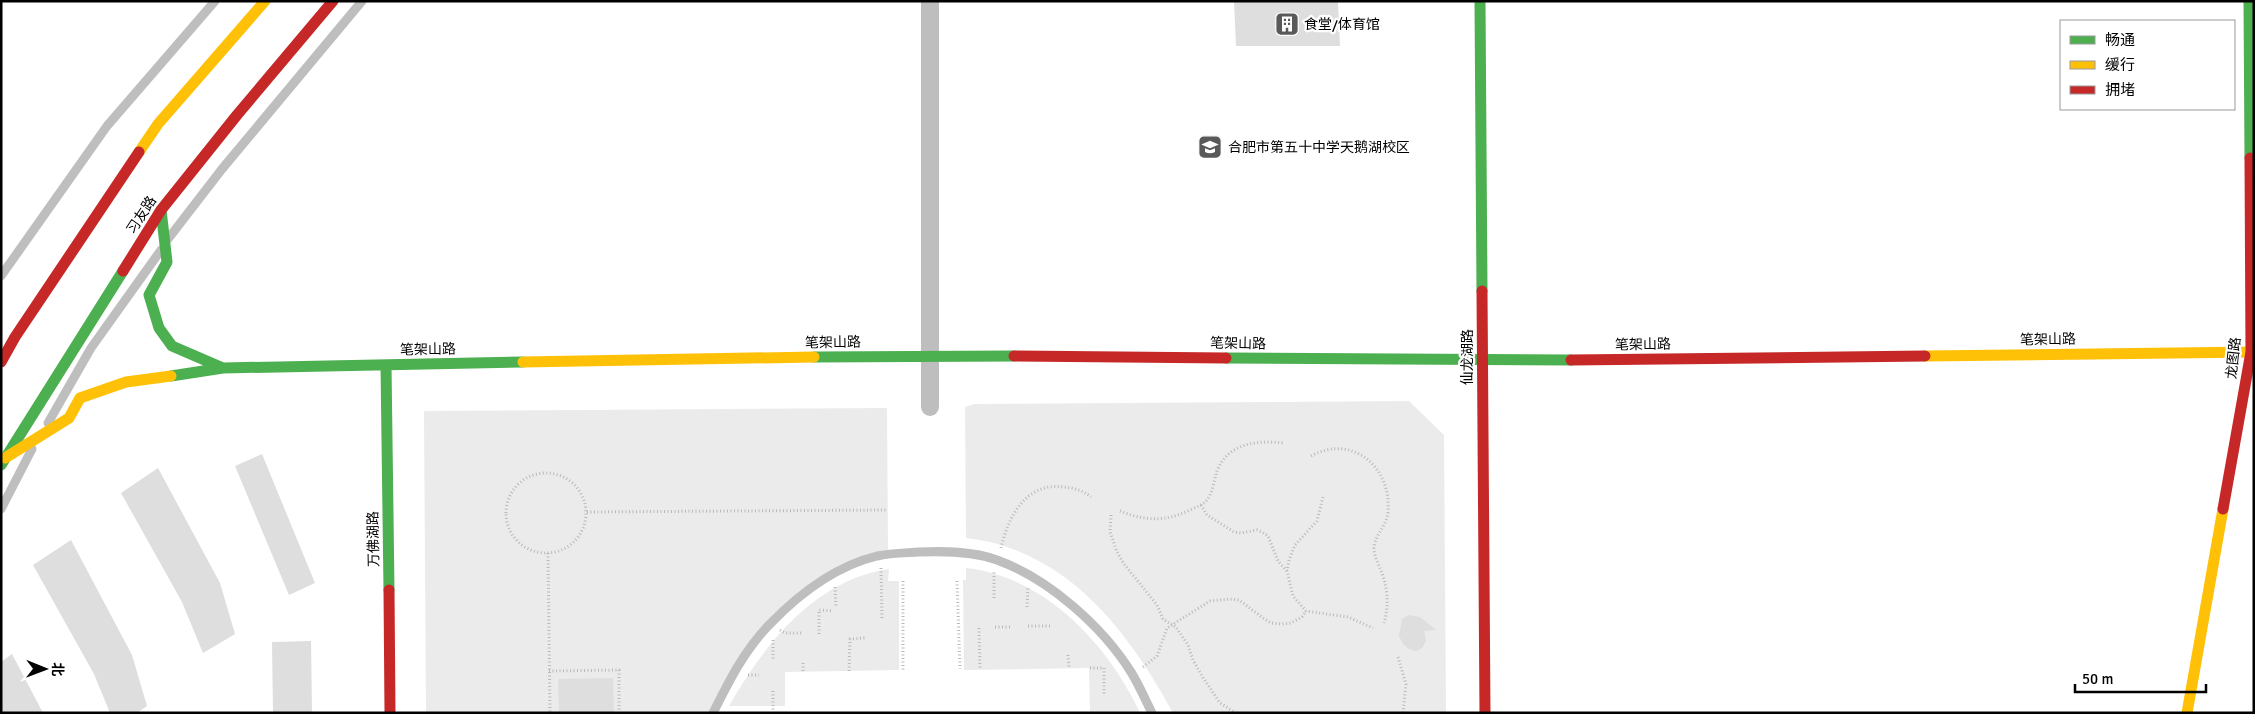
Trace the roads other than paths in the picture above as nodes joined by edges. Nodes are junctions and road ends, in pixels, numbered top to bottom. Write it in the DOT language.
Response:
graph roads {
  1 [pos="214,1"];
  2 [pos="265,1"];
  3 [pos="333,1"];
  4 [pos="362,1"];
  5 [pos="930,1"];
  6 [pos="1480,1"];
  7 [pos="2249,1"];
  8 [pos="161,210"];
  9 [pos="165,244"];
  10 [pos="1,276"];
  11 [pos="2252,352"];
  12 [pos="931,355"];
  13 [pos="1482,361"];
  14 [pos="1,362"];
  15 [pos="386,365"];
  16 [pos="222,368"];
  17 [pos="930,407"];
  18 [pos="39,436"];
  19 [pos="3,461"];
  20 [pos="1,509"];
  21 [pos="390,713"];
  22 [pos="713,713"];
  23 [pos="1152,713"];
  24 [pos="1485,713"];
  25 [pos="2187,713"];
  1 -- 10 [label="lane"];
  2 -- 14 [label="street"];
  3 -- 8 [label="street, 习友路"];
  4 -- 9 [label="lane"];
  5 -- 12 [label="street"];
  6 -- 13 [label="street, 仙龙湖路"];
  7 -- 11 [label="street, 龙图路"];
  8 -- 9 [label="street"];
  8 -- 19 [label="street, 习友路"];
  9 -- 16 [label="street"];
  9 -- 18 [label="lane"];
  11 -- 13 [label="street, 笔架山路"];
  11 -- 25 [label="street, 龙图路"];
  12 -- 13 [label="street, 笔架山路"];
  12 -- 15 [label="street, 笔架山路"];
  12 -- 17 [label="street"];
  13 -- 24 [label="street, 仙龙湖路"];
  15 -- 16 [label="street, 笔架山路"];
  15 -- 21 [label="street, 万佛湖路"];
  16 -- 18 [label="street, 笔架山路"];
  18 -- 19 [label="street, 笔架山路"];
  18 -- 20 [label="lane"];
  22 -- 23 [label="lane"];
}
